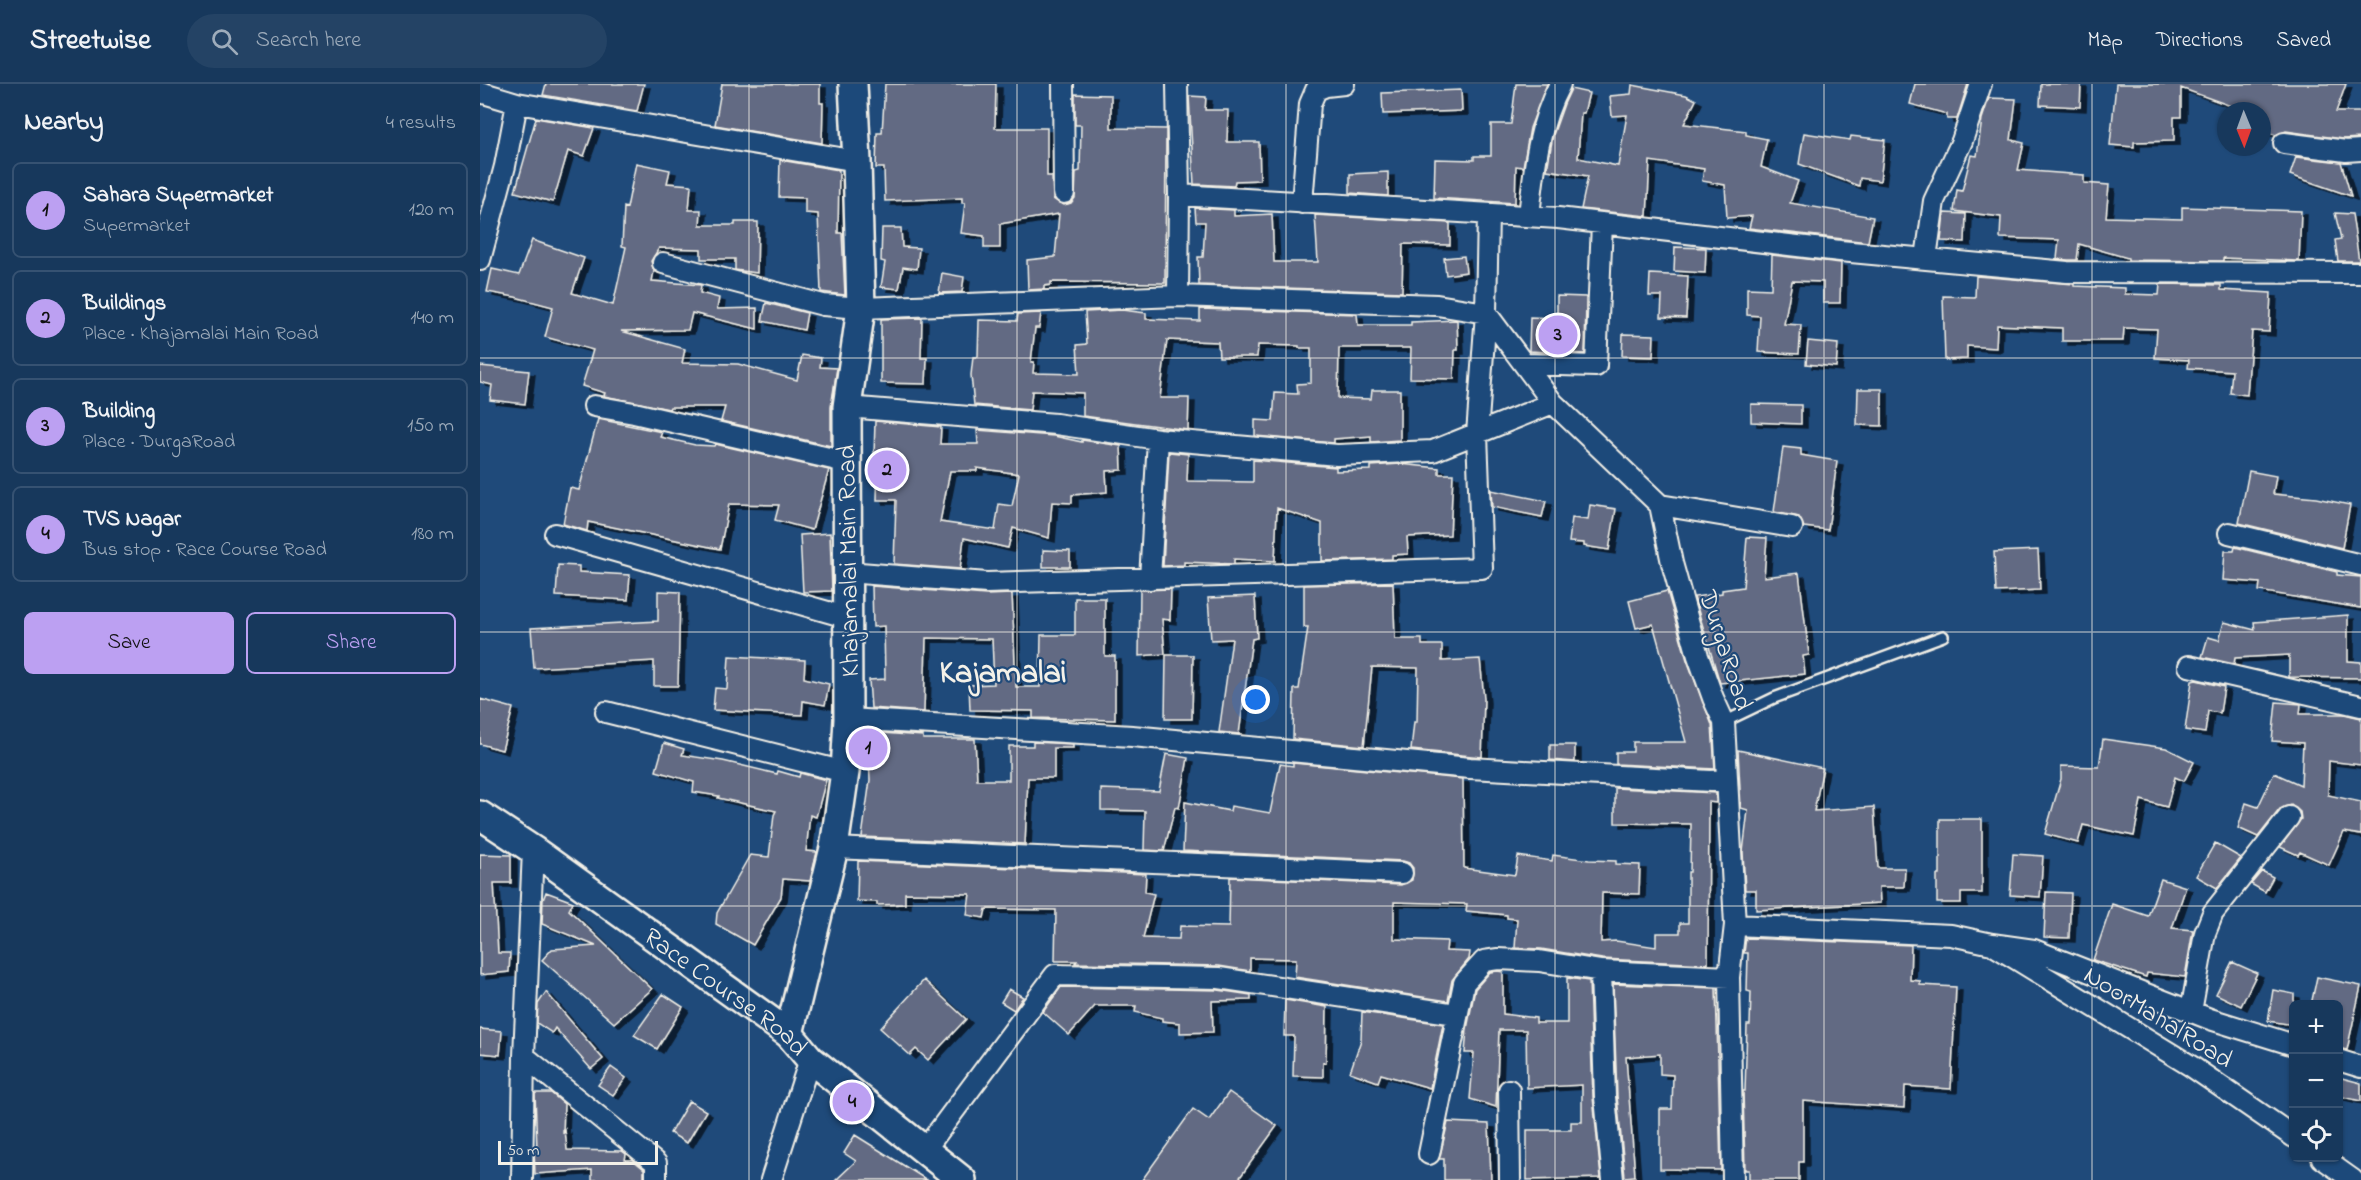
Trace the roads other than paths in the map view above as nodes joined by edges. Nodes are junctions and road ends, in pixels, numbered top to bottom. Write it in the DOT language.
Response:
graph roads {
  1 [pos="853,84"];
  2 [pos="1063,84"];
  3 [pos="1177,84"];
  4 [pos="1344,84"];
  5 [pos="1560,84"];
  6 [pos="1981,84"];
  7 [pos="480,92"];
  8 [pos="517,103"];
  9 [pos="2284,143"];
  10 [pos="2361,150"];
  11 [pos="857,161"];
  12 [pos="1064,193"];
  13 [pos="1179,195"];
  14 [pos="1302,203"];
  15 [pos="1488,214"];
  16 [pos="1529,216"];
  17 [pos="1602,223"];
  18 [pos="1926,258"];
  19 [pos="480,261"];
  20 [pos="663,263"];
  21 [pos="2361,273"];
  22 [pos="1178,296"];
  23 [pos="861,308"];
  24 [pos="1486,313"];
  25 [pos="1524,364"];
  26 [pos="1553,403"];
  27 [pos="594,406"];
  28 [pos="847,407"];
  29 [pos="1477,434"];
  30 [pos="1158,439"];
  31 [pos="846,462"];
  32 [pos="1660,505"];
  33 [pos="1792,527"];
  34 [pos="2229,533"];
  35 [pos="555,534"];
  36 [pos="2361,565"];
  37 [pos="847,572"];
  38 [pos="1150,579"];
  39 [pos="849,618"];
  40 [pos="1943,636"];
  41 [pos="2189,666"];
  42 [pos="2361,706"];
  43 [pos="606,712"];
  44 [pos="848,719"];
  45 [pos="1724,722"];
  46 [pos="845,772"];
  47 [pos="1727,780"];
  48 [pos="480,815"];
  49 [pos="2289,817"];
  50 [pos="834,848"];
  51 [pos="533,850"];
  52 [pos="1402,873"];
  53 [pos="1736,925"];
  54 [pos="1992,944"];
  55 [pos="1601,971"];
  56 [pos="1729,976"];
  57 [pos="2191,1012"];
  58 [pos="1456,1014"];
  59 [pos="789,1034"];
  60 [pos="2289,1043"];
  61 [pos="524,1056"];
  62 [pos="810,1059"];
  63 [pos="2343,1062"];
  64 [pos="2361,1067"];
  65 [pos="1509,1090"];
  66 [pos="2289,1134"];
  67 [pos="924,1151"];
  68 [pos="1429,1154"];
  69 [pos="2328,1162"];
  70 [pos="522,1180"];
  71 [pos="656,1180"];
  72 [pos="771,1180"];
  73 [pos="962,1180"];
  74 [pos="1510,1180"];
  75 [pos="1613,1180"];
  76 [pos="1733,1180"];
  77 [pos="2353,1180"];
  1 -- 11 [label="main road, Khajamalai Main Road"];
  2 -- 12 [label="street"];
  3 -- 13 [label="street"];
  4 -- 14 [label="street"];
  5 -- 16 [label="street"];
  6 -- 18 [label="street"];
  7 -- 8 [label="street"];
  8 -- 11 [label="street"];
  8 -- 19 [label="street"];
  9 -- 10 [label="street"];
  11 -- 23 [label="main road, Khajamalai Main Road"];
  13 -- 14 [label="street"];
  13 -- 22 [label="street"];
  14 -- 15 [label="street"];
  15 -- 16 [label="street"];
  15 -- 24 [label="street"];
  16 -- 17 [label="street"];
  17 -- 18 [label="street"];
  17 -- 25 [label="street"];
  18 -- 21 [label="street"];
  20 -- 23 [label="street"];
  22 -- 23 [label="street"];
  22 -- 24 [label="street"];
  23 -- 28 [label="main road, Khajamalai Main Road"];
  24 -- 25 [label="street"];
  24 -- 29 [label="street"];
  25 -- 26 [label="street"];
  26 -- 29 [label="street"];
  26 -- 32 [label="street"];
  27 -- 31 [label="street"];
  28 -- 30 [label="street"];
  28 -- 31 [label="main road, Khajamalai Main Road"];
  29 -- 30 [label="street"];
  29 -- 38 [label="street"];
  30 -- 38 [label="street"];
  31 -- 37 [label="main road, Khajamalai Main Road"];
  32 -- 33 [label="street"];
  32 -- 45 [label="street, DurgaRoad"];
  34 -- 36 [label="street"];
  35 -- 39 [label="street"];
  37 -- 38 [label="street"];
  37 -- 39 [label="main road, Khajamalai Main Road"];
  39 -- 44 [label="main road, Khajamalai Main Road"];
  40 -- 45 [label="lane"];
  41 -- 42 [label="street"];
  43 -- 46 [label="street"];
  44 -- 46 [label="main road, Khajamalai Main Road"];
  44 -- 47 [label="street"];
  45 -- 47 [label="street, DurgaRoad"];
  46 -- 50 [label="main road, Khajamalai Main Road"];
  47 -- 53 [label="street, DurgaRoad"];
  48 -- 51 [label="main road, Race Course Road"];
  49 -- 57 [label="street"];
  50 -- 52 [label="street"];
  50 -- 59 [label="main road, Khajamalai Main Road"];
  51 -- 59 [label="main road, Race Course Road"];
  51 -- 61 [label="street"];
  53 -- 54 [label="street"];
  53 -- 56 [label="street, DurgaRoad"];
  54 -- 57 [label="street"];
  54 -- 66 [label="street, NoorMahalRoad"];
  55 -- 56 [label="street"];
  55 -- 58 [label="street"];
  55 -- 75 [label="street"];
  56 -- 76 [label="street, DurgaRoad"];
  57 -- 60 [label="street"];
  58 -- 67 [label="street"];
  58 -- 68 [label="street"];
  59 -- 62 [label="main road, Race Course Road"];
  61 -- 70 [label="street"];
  61 -- 71 [label="street"];
  62 -- 67 [label="main road, Race Course Road"];
  62 -- 72 [label="street"];
  63 -- 64 [label="street"];
  65 -- 74 [label="street"];
  67 -- 73 [label="main road, Race Course Road"];
  69 -- 77 [label="street"];
}
